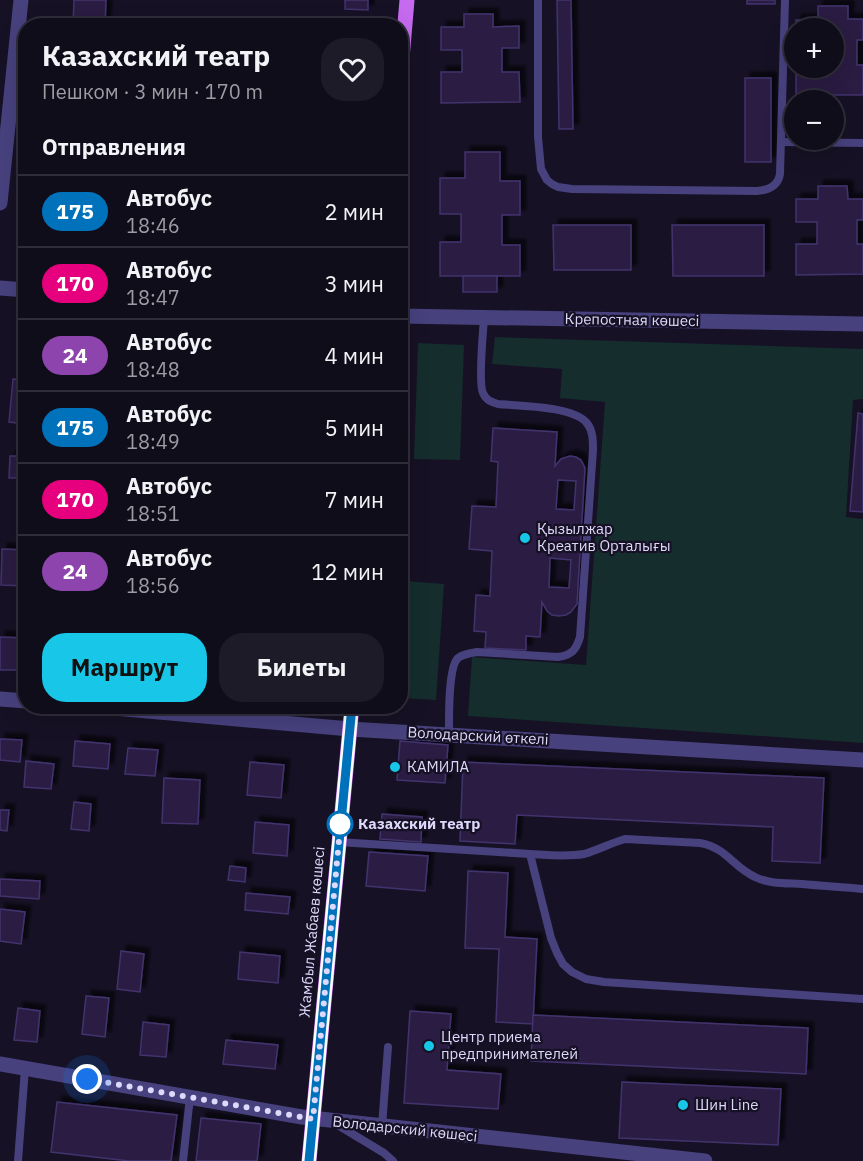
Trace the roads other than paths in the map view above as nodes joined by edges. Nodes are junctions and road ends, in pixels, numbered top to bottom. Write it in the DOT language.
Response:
graph roads {
  1 [pos="21,0"];
  2 [pos="407,0"];
  3 [pos="538,0"];
  4 [pos="785,0"];
  5 [pos="19,18"];
  6 [pos="405,18"];
  7 [pos="18,29"];
  8 [pos="782,142"];
  9 [pos="863,143"];
  10 [pos="0,203"];
  11 [pos="0,288"];
  12 [pos="18,289"];
  13 [pos="408,316"];
  14 [pos="484,318"];
  15 [pos="863,324"];
  16 [pos="0,699"];
  17 [pos="18,700"];
  18 [pos="182,714"];
  19 [pos="351,714"];
  20 [pos="350,729"];
  21 [pos="449,734"];
  22 [pos="863,760"];
  23 [pos="338,842"];
  24 [pos="530,854"];
  25 [pos="863,889"];
  26 [pos="863,999"];
  27 [pos="388,1047"];
  28 [pos="0,1064"];
  29 [pos="25,1068"];
  30 [pos="190,1097"];
  31 [pos="313,1119"];
  32 [pos="331,1121"];
  33 [pos="382,1126"];
  34 [pos="639,1157"];
  35 [pos="18,1161"];
  36 [pos="183,1161"];
  37 [pos="309,1161"];
  38 [pos="393,1161"];
  39 [pos="705,1161"];
  1 -- 5 [label="street"];
  2 -- 6 [label="main road"];
  3 -- 8 [label="lane"];
  4 -- 8 [label="lane"];
  7 -- 10 [label="street"];
  8 -- 9 [label="lane"];
  11 -- 12 [label="street"];
  13 -- 14 [label="street, Крепостная көшесі"];
  14 -- 15 [label="street, Крепостная көшесі"];
  14 -- 21 [label="lane"];
  16 -- 17 [label="street"];
  18 -- 20 [label="street, Володарский өткелі"];
  19 -- 20 [label="main road, Жамбыл Жабаев көшесі"];
  20 -- 21 [label="street, Володарский өткелі"];
  20 -- 23 [label="main road, Жамбыл Жабаев көшесі"];
  21 -- 22 [label="street, Володарский өткелі"];
  23 -- 24 [label="lane"];
  23 -- 31 [label="main road, Жамбыл Жабаев көшесі"];
  24 -- 25 [label="lane"];
  24 -- 26 [label="lane"];
  27 -- 33 [label="lane"];
  28 -- 29 [label="street, Володарский көшесі"];
  29 -- 30 [label="street, Володарский көшесі"];
  29 -- 35 [label="lane"];
  30 -- 31 [label="street, Володарский көшесі"];
  30 -- 36 [label="lane"];
  31 -- 32 [label="street, Володарский көшесі"];
  31 -- 37 [label="main road, Жамбыл Жабаев көшесі"];
  32 -- 33 [label="street, Володарский көшесі"];
  32 -- 38 [label="lane"];
  33 -- 34 [label="street, Володарский көшесі"];
  34 -- 39 [label="street, Володарский көшесі"];
}
